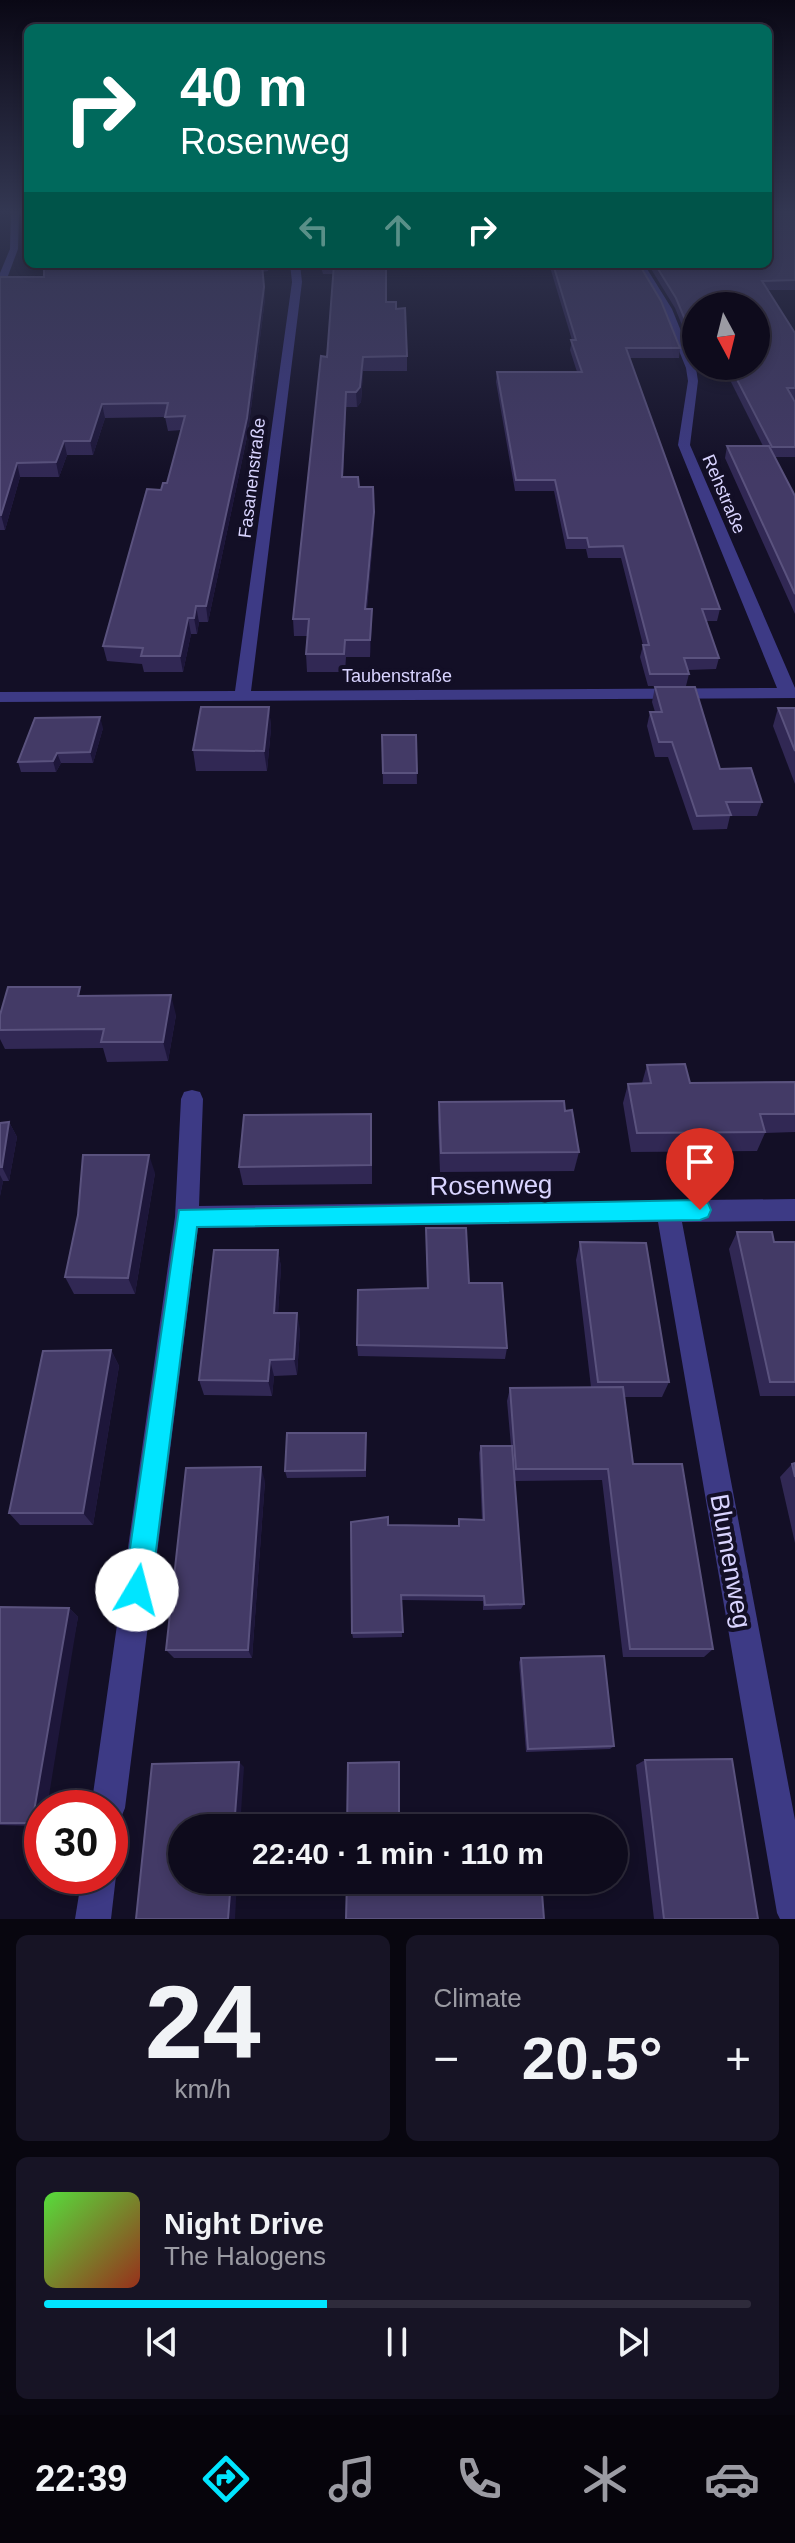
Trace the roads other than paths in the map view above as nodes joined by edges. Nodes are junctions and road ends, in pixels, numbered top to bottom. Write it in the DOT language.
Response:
graph roads {
  1 [pos="295,301"];
  2 [pos="663,301"];
  3 [pos="791,693"];
  4 [pos="0,697"];
  5 [pos="242,697"];
  6 [pos="192,1099"];
  7 [pos="668,1210"];
  8 [pos="795,1210"];
  9 [pos="187,1217"];
  10 [pos="110,1790"];
  11 [pos="96,1894"];
  12 [pos="795,1913"];
  13 [pos="93,1919"];
  1 -- 5 [label="street, Fasanenstraße"];
  2 -- 3 [label="street, Rehstraße"];
  3 -- 5 [label="street, Taubenstraße"];
  4 -- 5 [label="street, Taubenstraße"];
  6 -- 9 [label="street"];
  7 -- 8 [label="street, Rosenweg"];
  7 -- 9 [label="street, Rosenweg"];
  7 -- 12 [label="street, Blumenweg"];
  9 -- 10 [label="street"];
  11 -- 13 [label="street"];
}
